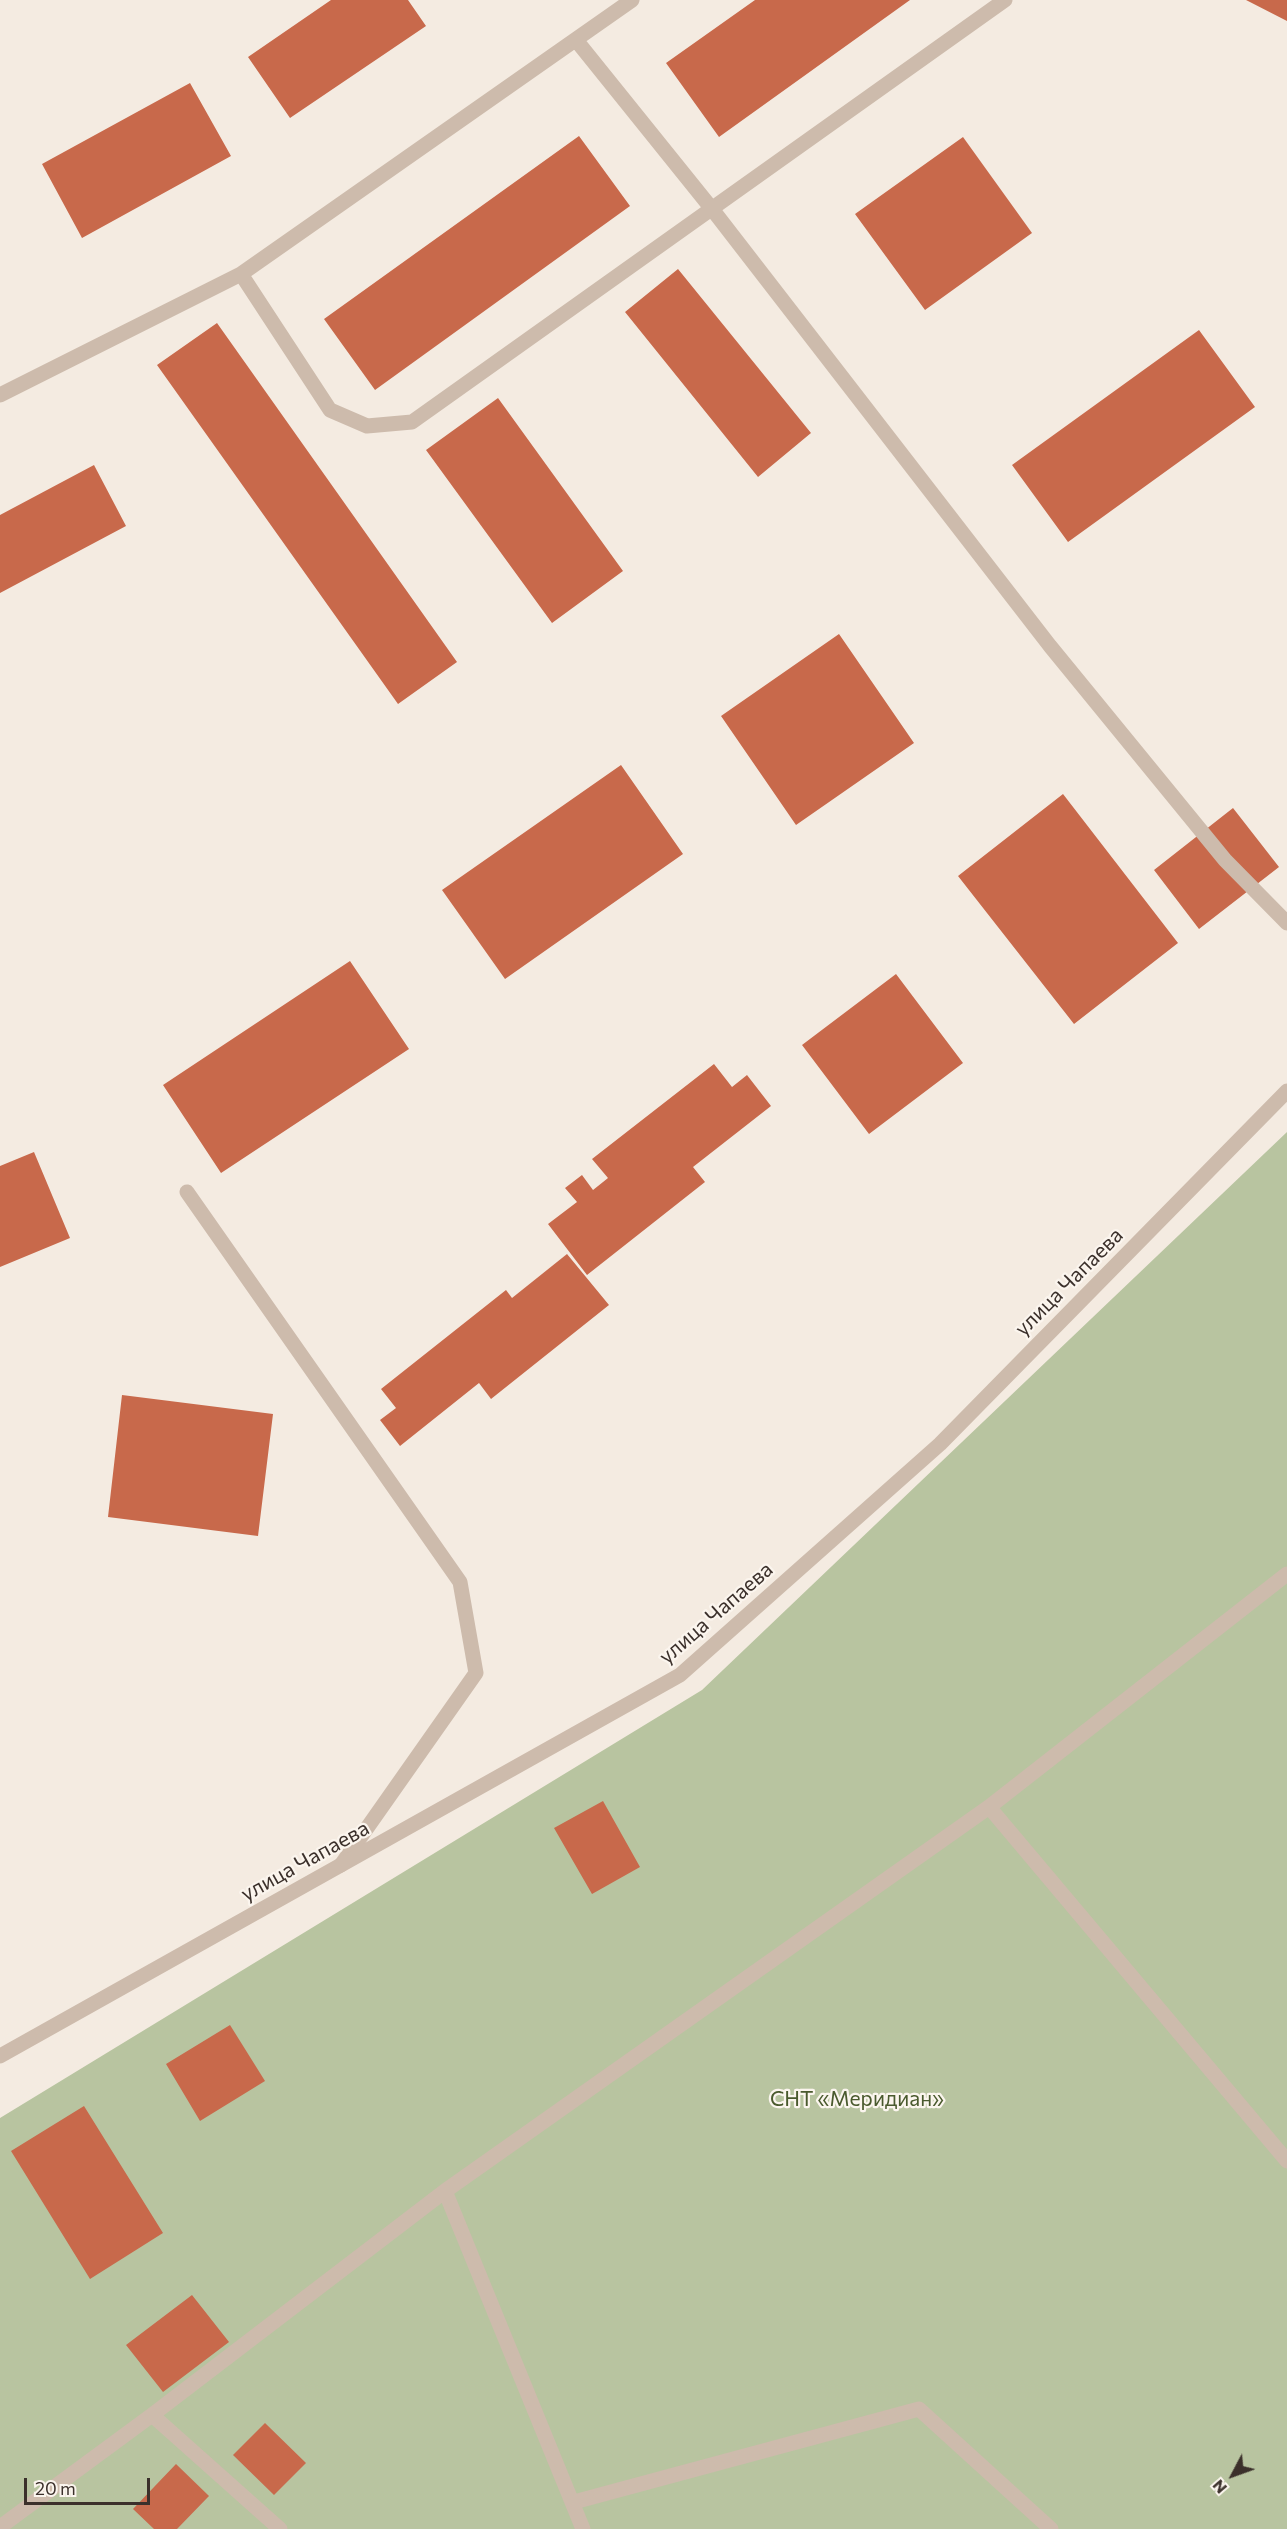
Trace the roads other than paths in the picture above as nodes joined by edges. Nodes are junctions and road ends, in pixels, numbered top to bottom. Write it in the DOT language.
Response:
graph roads {
  1 [pos="632,0"];
  2 [pos="1005,0"];
  3 [pos="576,40"];
  4 [pos="712,208"];
  5 [pos="241,274"];
  6 [pos="0,395"];
  7 [pos="1287,923"];
  8 [pos="1287,1091"];
  9 [pos="187,1192"];
  10 [pos="1287,1574"];
  11 [pos="989,1807"];
  12 [pos="341,1865"];
  13 [pos="0,2056"];
  14 [pos="1287,2161"];
  15 [pos="445,2192"];
  16 [pos="152,2415"];
  17 [pos="573,2502"];
  18 [pos="0,2527"];
  19 [pos="280,2529"];
  20 [pos="583,2529"];
  21 [pos="1051,2529"];
  1 -- 3 [label="street"];
  2 -- 4 [label="street"];
  3 -- 4 [label="street"];
  3 -- 5 [label="street"];
  4 -- 5 [label="street"];
  4 -- 7 [label="street"];
  5 -- 6 [label="street"];
  8 -- 12 [label="street, улица Чапаева"];
  9 -- 12 [label="street"];
  10 -- 11 [label="street"];
  11 -- 14 [label="street"];
  11 -- 15 [label="street"];
  12 -- 13 [label="street, улица Чапаева"];
  15 -- 16 [label="street"];
  15 -- 17 [label="street"];
  16 -- 18 [label="street"];
  16 -- 19 [label="street"];
  17 -- 20 [label="street"];
  17 -- 21 [label="street"];
}
